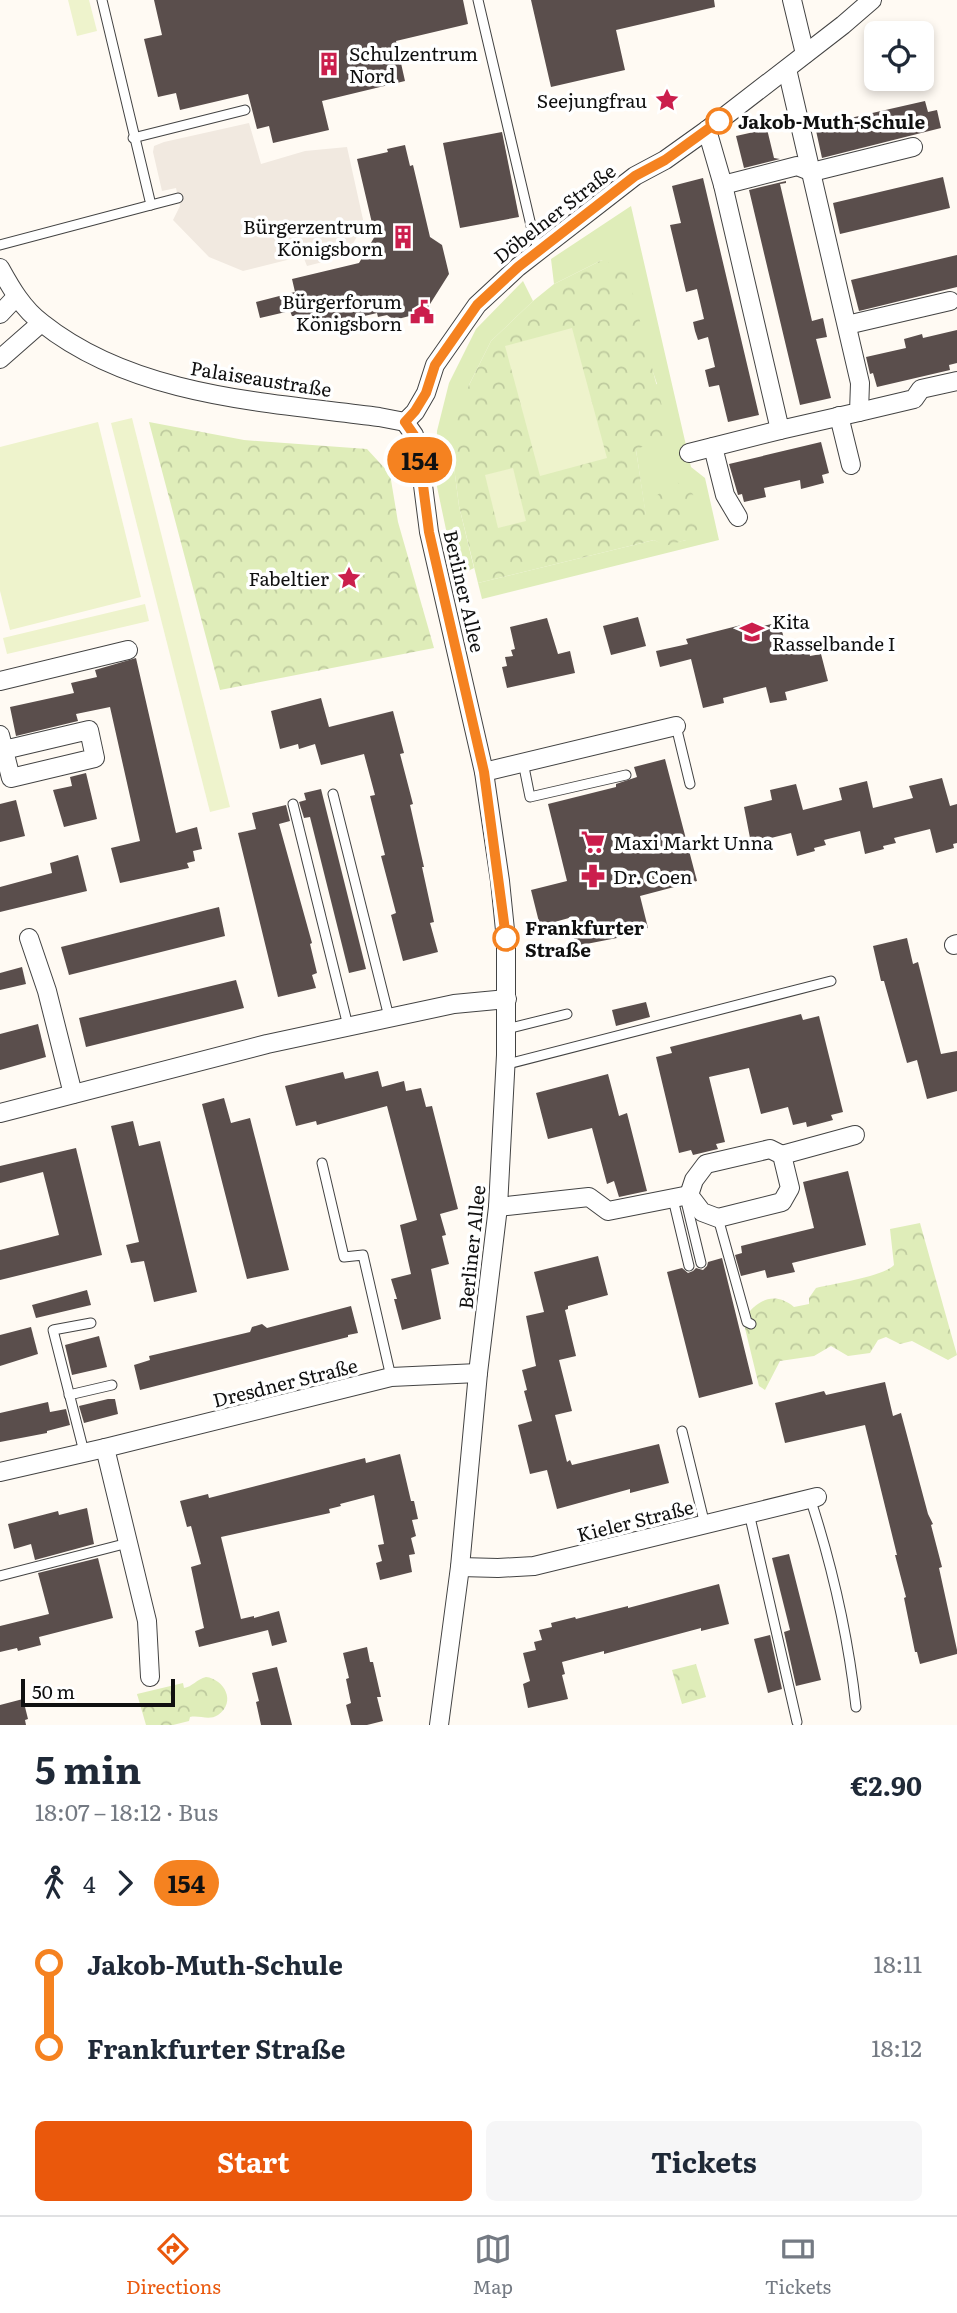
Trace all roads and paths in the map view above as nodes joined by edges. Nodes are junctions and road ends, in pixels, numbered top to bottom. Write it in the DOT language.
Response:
graph roads {
  1 [pos="102,0"];
  2 [pos="478,0"];
  3 [pos="792,0"];
  4 [pos="872,0"];
  5 [pos="805,54"];
  6 [pos="787,69"];
  7 [pos="245,110"];
  8 [pos="708,130"];
  9 [pos="133,138"];
  10 [pos="913,147"];
  11 [pos="812,172"];
  12 [pos="723,185"];
  13 [pos="177,198"];
  14 [pos="151,205"];
  15 [pos="0,245"];
  16 [pos="540,251"];
  17 [pos="0,268"];
  18 [pos="16,297"];
  19 [pos="950,301"];
  20 [pos="0,314"];
  21 [pos="41,323"];
  22 [pos="847,325"];
  23 [pos="0,359"];
  24 [pos="957,382"];
  25 [pos="859,412"];
  26 [pos="839,416"];
  27 [pos="405,422"];
  28 [pos="780,430"];
  29 [pos="713,447"];
  30 [pos="689,453"];
  31 [pos="851,465"];
  32 [pos="738,517"];
  33 [pos="128,650"];
  34 [pos="0,681"];
  35 [pos="676,726"];
  36 [pos="2,742"];
  37 [pos="523,762"];
  38 [pos="484,772"];
  39 [pos="626,775"];
  40 [pos="690,784"];
  41 [pos="333,793"];
  42 [pos="293,804"];
  43 [pos="29,938"];
  44 [pos="831,981"];
  45 [pos="507,999"];
  46 [pos="567,1014"];
  47 [pos="389,1017"];
  48 [pos="348,1026"];
  49 [pos="507,1029"];
  50 [pos="504,1065"];
  51 [pos="73,1094"];
  52 [pos="0,1113"];
  53 [pos="855,1135"];
  54 [pos="782,1156"];
  55 [pos="322,1163"];
  56 [pos="682,1196"];
  57 [pos="498,1207"];
  58 [pos="718,1218"];
  59 [pos="701,1263"];
  60 [pos="689,1266"];
  61 [pos="92,1322"];
  62 [pos="751,1324"];
  63 [pos="478,1373"];
  64 [pos="391,1377"];
  65 [pos="112,1385"];
  66 [pos="69,1395"];
  67 [pos="682,1431"];
  68 [pos="105,1448"];
  69 [pos="84,1452"];
  70 [pos="0,1472"];
  71 [pos="814,1497"];
  72 [pos="749,1513"];
  73 [pos="705,1525"];
  74 [pos="128,1543"];
  75 [pos="460,1567"];
  76 [pos="0,1576"];
  77 [pos="150,1677"];
  78 [pos="856,1707"];
  79 [pos="797,1722"];
  80 [pos="439,1725"];
  1 -- 9 [label="lane"];
  2 -- 16 [label="lane"];
  3 -- 5 [label="street"];
  4 -- 5 [label="street, Döbelner Straße"];
  5 -- 6 [label="street, Döbelner Straße"];
  6 -- 8 [label="street, Döbelner Straße"];
  6 -- 11 [label="street"];
  7 -- 9 [label="lane"];
  8 -- 12 [label="street"];
  8 -- 16 [label="street, Döbelner Straße"];
  9 -- 14 [label="lane"];
  10 -- 11 [label="street"];
  11 -- 12 [label="street"];
  11 -- 22 [label="street"];
  12 -- 28 [label="street"];
  13 -- 14 [label="lane"];
  14 -- 15 [label="lane"];
  16 -- 27 [label="street, Döbelner Straße"];
  17 -- 18 [label="street, Palaiseaustraße"];
  18 -- 20 [label="street"];
  18 -- 21 [label="street, Palaiseaustraße"];
  19 -- 22 [label="street"];
  21 -- 23 [label="street"];
  21 -- 27 [label="street, Palaiseaustraße"];
  22 -- 25 [label="street"];
  24 -- 25 [label="street"];
  25 -- 26 [label="street"];
  26 -- 28 [label="street"];
  26 -- 31 [label="street"];
  27 -- 38 [label="street, Berliner Allee"];
  28 -- 29 [label="street"];
  29 -- 30 [label="street"];
  29 -- 32 [label="street"];
  33 -- 34 [label="street"];
  35 -- 37 [label="street"];
  35 -- 40 [label="lane"];
  36 -- 36 [label="street"];
  37 -- 38 [label="street"];
  37 -- 39 [label="lane"];
  38 -- 45 [label="street, Berliner Allee"];
  41 -- 47 [label="lane"];
  42 -- 48 [label="lane"];
  43 -- 51 [label="street"];
  44 -- 50 [label="lane"];
  45 -- 47 [label="street"];
  45 -- 49 [label="street, Berliner Allee"];
  46 -- 49 [label="lane"];
  47 -- 48 [label="street"];
  48 -- 51 [label="street"];
  49 -- 50 [label="street, Berliner Allee"];
  50 -- 57 [label="street, Berliner Allee"];
  51 -- 52 [label="street"];
  53 -- 54 [label="street"];
  54 -- 56 [label="street"];
  54 -- 58 [label="street"];
  55 -- 64 [label="lane"];
  56 -- 57 [label="street"];
  56 -- 58 [label="street"];
  56 -- 59 [label="lane"];
  56 -- 60 [label="lane"];
  57 -- 63 [label="street, Berliner Allee"];
  58 -- 62 [label="lane"];
  61 -- 66 [label="lane"];
  63 -- 64 [label="street, Dresdner Straße"];
  63 -- 75 [label="street, Berliner Allee"];
  64 -- 68 [label="street, Dresdner Straße"];
  65 -- 66 [label="lane"];
  66 -- 69 [label="lane"];
  67 -- 73 [label="lane"];
  68 -- 69 [label="street, Dresdner Straße"];
  68 -- 74 [label="street"];
  69 -- 70 [label="street, Dresdner Straße"];
  71 -- 72 [label="street, Kieler Straße"];
  71 -- 78 [label="lane"];
  72 -- 73 [label="street, Kieler Straße"];
  72 -- 79 [label="lane"];
  73 -- 75 [label="street, Kieler Straße"];
  74 -- 76 [label="lane"];
  74 -- 77 [label="street"];
  75 -- 80 [label="street, Berliner Allee"];
}
